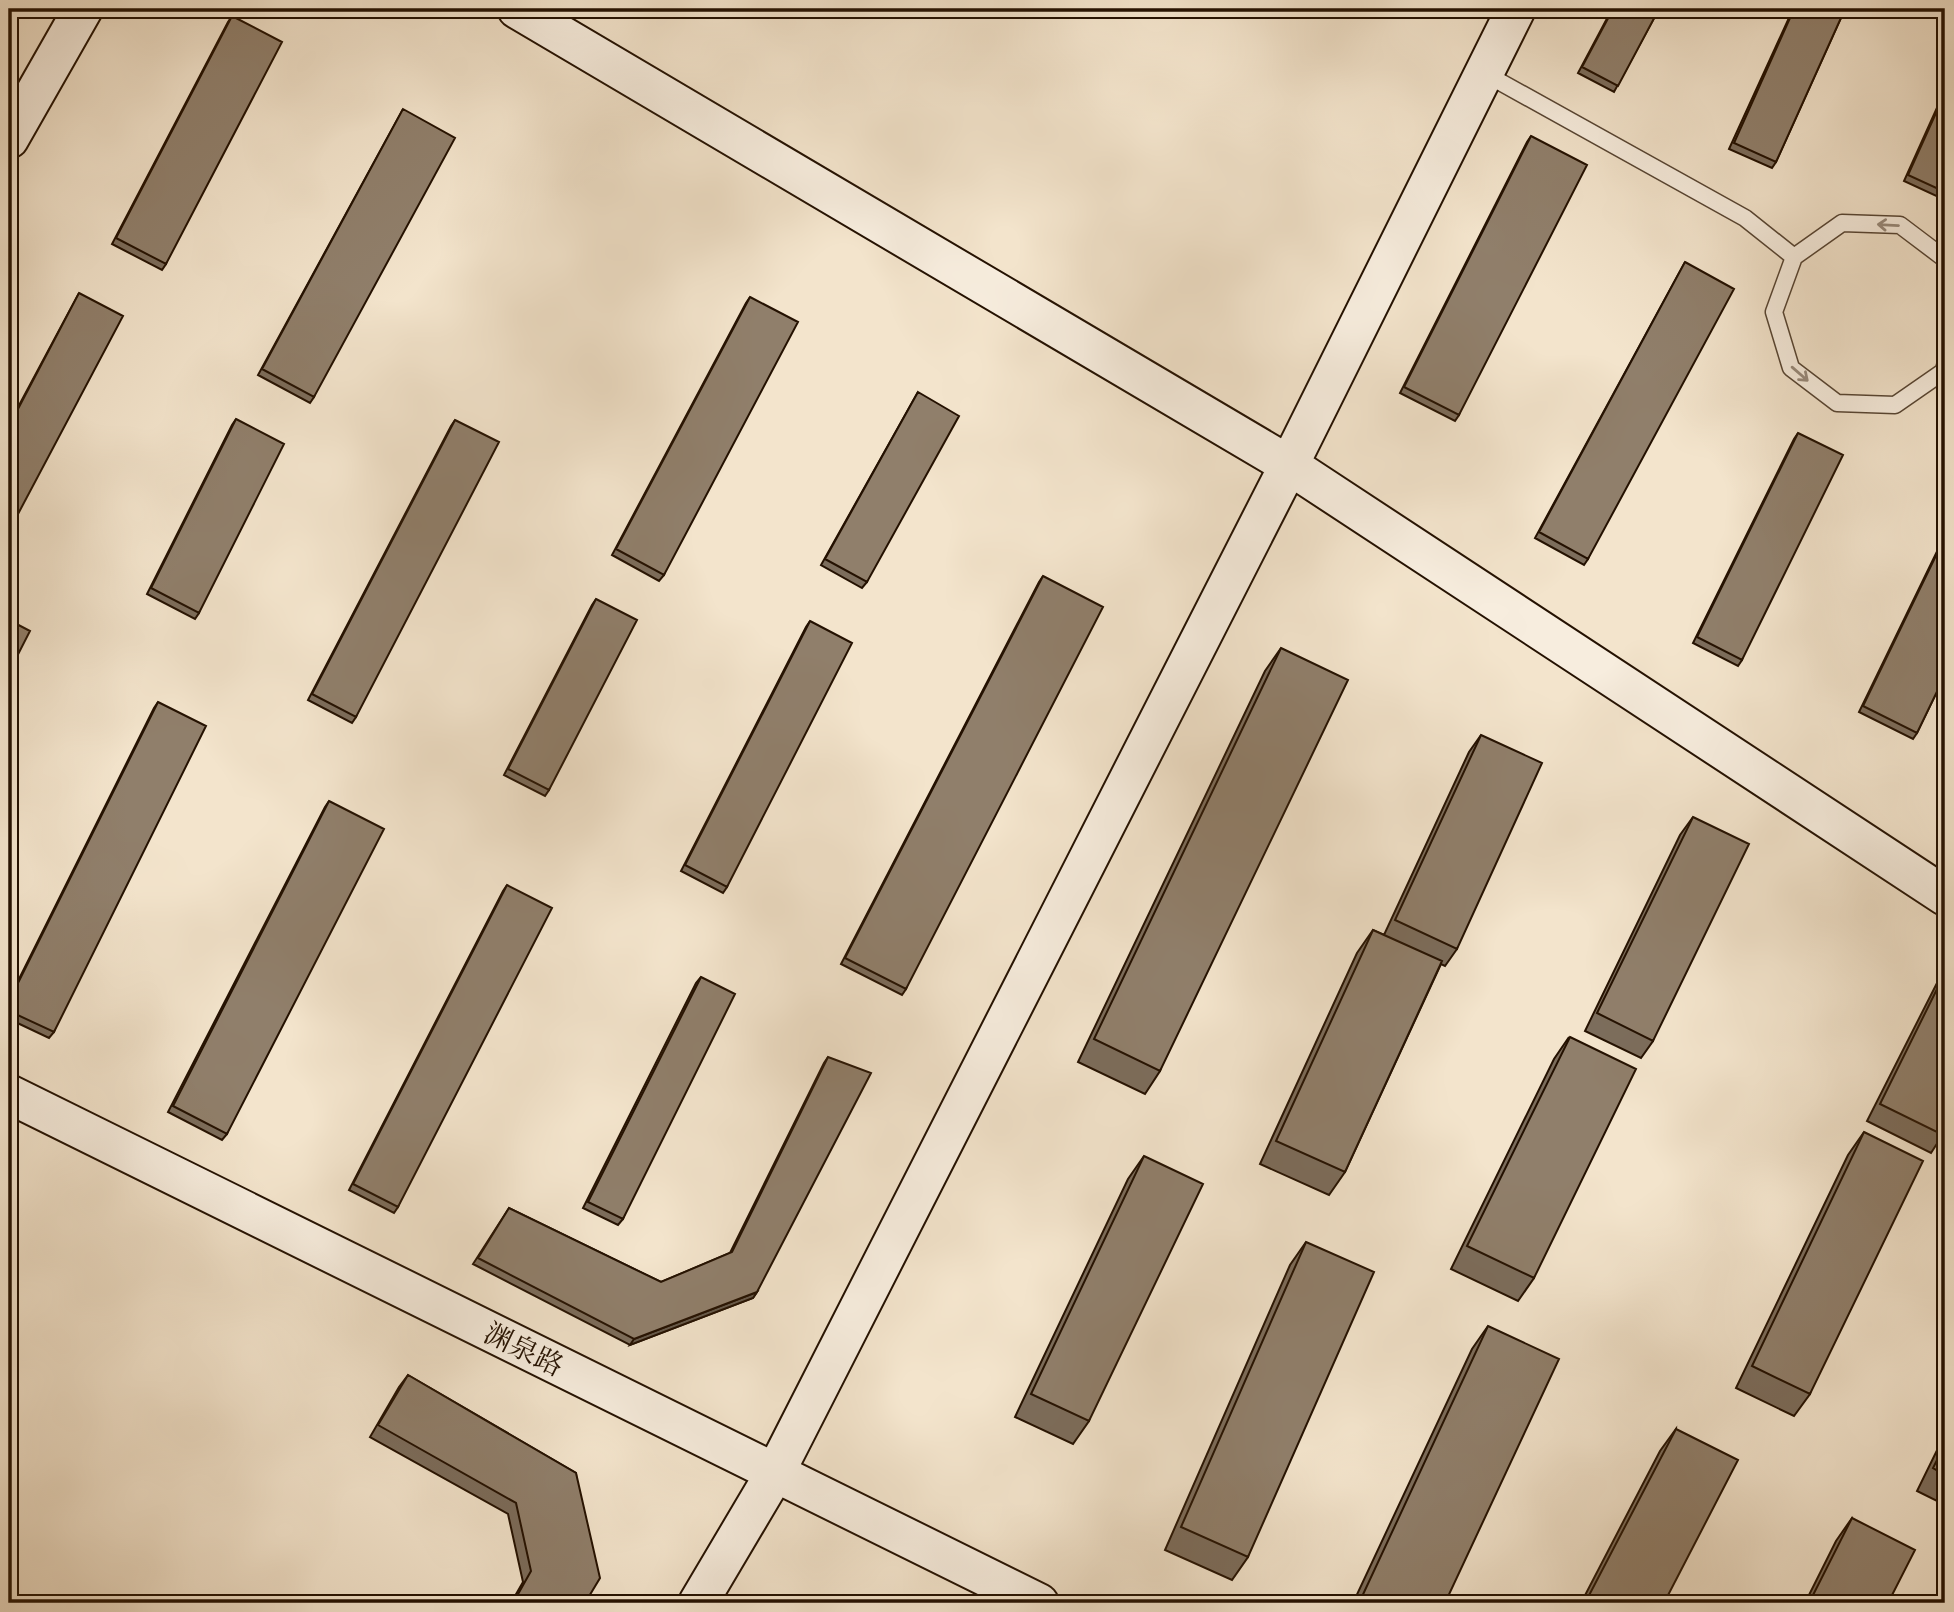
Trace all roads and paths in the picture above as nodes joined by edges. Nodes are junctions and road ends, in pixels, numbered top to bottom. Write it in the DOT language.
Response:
graph roads {
  1 [pos="83,9"];
  2 [pos="517,9"];
  3 [pos="1516,9"];
  4 [pos="1484,73"];
  5 [pos="9,139"];
  6 [pos="1794,257"];
  7 [pos="1945,259"];
  8 [pos="1945,366"];
  9 [pos="1289,465"];
  10 [pos="1945,896"];
  11 [pos="9,1094"];
  12 [pos="775,1473"];
  13 [pos="698,1603"];
  14 [pos="1039,1603"];
  1 -- 5 [label="street"];
  2 -- 9 [label="street"];
  3 -- 4 [label="street"];
  4 -- 6 [label="lane"];
  4 -- 9 [label="street"];
  7 -- 6 [label="lane, one-way"];
  6 -- 8 [label="lane, one-way"];
  9 -- 10 [label="street"];
  9 -- 12 [label="street"];
  11 -- 12 [label="street, 渊泉路"];
  12 -- 13 [label="street"];
  12 -- 14 [label="street, 渊泉路"];
}
